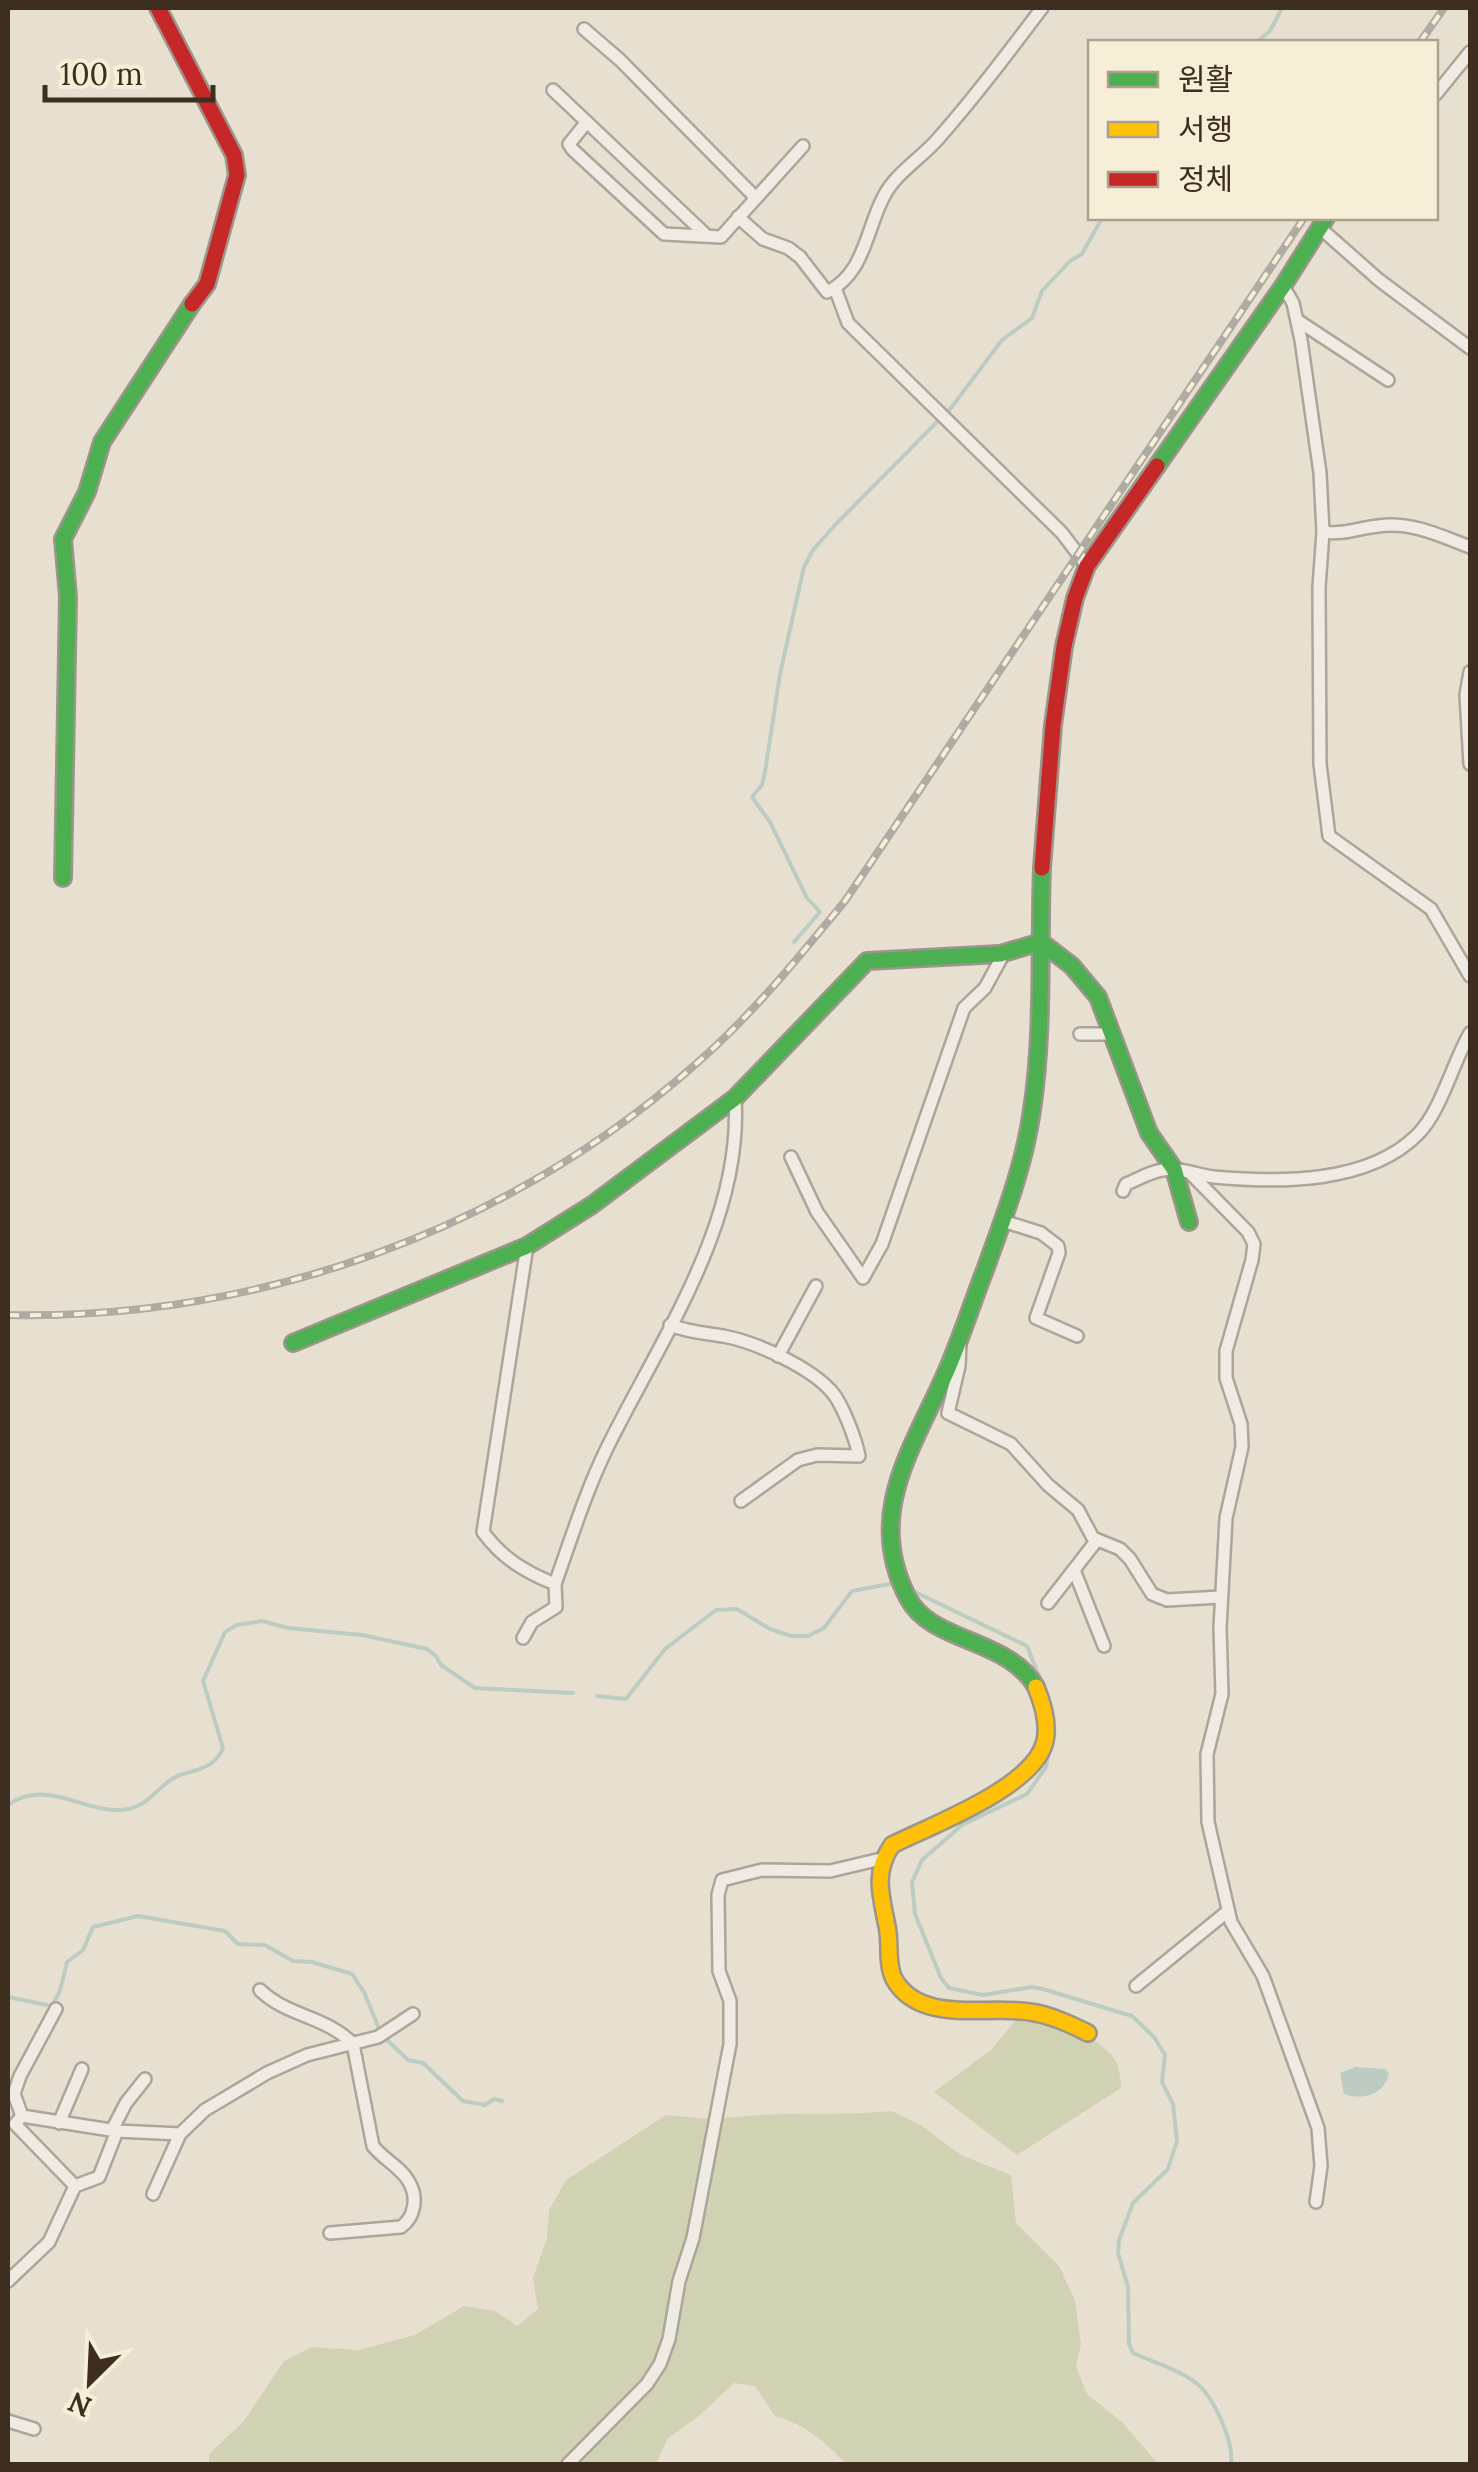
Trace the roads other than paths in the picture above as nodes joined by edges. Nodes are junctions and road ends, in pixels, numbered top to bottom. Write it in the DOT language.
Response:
graph roads {
  1 [pos="158,8"];
  2 [pos="1042,8"];
  3 [pos="584,29"];
  4 [pos="1470,52"];
  5 [pos="553,90"];
  6 [pos="1438,92"];
  7 [pos="586,123"];
  8 [pos="804,146"];
  9 [pos="755,197"];
  10 [pos="738,217"];
  11 [pos="1323,222"];
  12 [pos="706,235"];
  13 [pos="835,288"];
  14 [pos="1277,295"];
  15 [pos="1297,320"];
  16 [pos="1470,348"];
  17 [pos="1388,380"];
  18 [pos="1324,532"];
  19 [pos="1470,547"];
  20 [pos="1087,566"];
  21 [pos="1470,672"];
  22 [pos="1470,764"];
  23 [pos="63,878"];
  24 [pos="1041,942"];
  25 [pos="1004,953"];
  26 [pos="1470,976"];
  27 [pos="1470,1033"];
  28 [pos="1080,1034"];
  29 [pos="1111,1034"];
  30 [pos="735,1098"];
  31 [pos="791,1158"];
  32 [pos="1182,1171"];
  33 [pos="1124,1191"];
  34 [pos="1003,1221"];
  35 [pos="1189,1222"];
  36 [pos="527,1246"];
  37 [pos="816,1286"];
  38 [pos="670,1325"];
  39 [pos="960,1335"];
  40 [pos="1077,1336"];
  41 [pos="292,1343"];
  42 [pos="778,1356"];
  43 [pos="742,1502"];
  44 [pos="1097,1540"];
  45 [pos="1074,1570"];
  46 [pos="555,1584"];
  47 [pos="1221,1597"];
  48 [pos="1048,1602"];
  49 [pos="523,1638"];
  50 [pos="1104,1646"];
  51 [pos="881,1858"];
  52 [pos="1228,1911"];
  53 [pos="1136,1986"];
  54 [pos="260,1990"];
  55 [pos="56,2009"];
  56 [pos="414,2014"];
  57 [pos="1088,2034"];
  58 [pos="352,2044"];
  59 [pos="82,2069"];
  60 [pos="145,2079"];
  61 [pos="22,2116"];
  62 [pos="59,2123"];
  63 [pos="114,2131"];
  64 [pos="180,2134"];
  65 [pos="75,2186"];
  66 [pos="153,2194"];
  67 [pos="1316,2202"];
  68 [pos="330,2233"];
  69 [pos="8,2280"];
  70 [pos="8,2421"];
  71 [pos="34,2430"];
  72 [pos="568,2464"];
  1 -- 23 [label="street"];
  2 -- 13 [label="street"];
  3 -- 9 [label="street"];
  4 -- 6 [label="street"];
  5 -- 7 [label="street"];
  7 -- 12 [label="street"];
  7 -- 12 [label="street"];
  8 -- 9 [label="street"];
  9 -- 10 [label="street"];
  10 -- 12 [label="street"];
  10 -- 13 [label="street"];
  11 -- 14 [label="street"];
  11 -- 16 [label="street"];
  13 -- 20 [label="street"];
  14 -- 15 [label="street"];
  14 -- 20 [label="street"];
  15 -- 17 [label="street"];
  15 -- 18 [label="street"];
  18 -- 19 [label="street"];
  18 -- 26 [label="street"];
  20 -- 24 [label="street"];
  21 -- 22 [label="street"];
  24 -- 25 [label="street"];
  24 -- 29 [label="street"];
  24 -- 34 [label="street"];
  25 -- 30 [label="street"];
  25 -- 31 [label="street"];
  27 -- 32 [label="street"];
  28 -- 29 [label="street"];
  29 -- 32 [label="street"];
  30 -- 36 [label="street"];
  30 -- 38 [label="street"];
  32 -- 33 [label="street"];
  32 -- 35 [label="street"];
  32 -- 47 [label="street"];
  34 -- 39 [label="street"];
  34 -- 40 [label="street"];
  36 -- 41 [label="street"];
  36 -- 46 [label="street"];
  37 -- 42 [label="street"];
  38 -- 42 [label="street"];
  38 -- 46 [label="street"];
  39 -- 44 [label="street"];
  39 -- 51 [label="street"];
  42 -- 43 [label="street"];
  44 -- 45 [label="street"];
  44 -- 47 [label="street"];
  45 -- 48 [label="street"];
  45 -- 50 [label="street"];
  46 -- 49 [label="street"];
  47 -- 52 [label="street"];
  51 -- 57 [label="street"];
  51 -- 72 [label="street"];
  52 -- 53 [label="street"];
  52 -- 67 [label="street"];
  54 -- 58 [label="street"];
  55 -- 61 [label="street"];
  56 -- 58 [label="street"];
  58 -- 64 [label="street"];
  58 -- 68 [label="street"];
  59 -- 62 [label="street"];
  60 -- 63 [label="street"];
  61 -- 62 [label="street"];
  61 -- 65 [label="street"];
  62 -- 63 [label="street"];
  63 -- 64 [label="street"];
  63 -- 65 [label="street"];
  64 -- 66 [label="street"];
  65 -- 69 [label="street"];
  70 -- 71 [label="street"];
}
